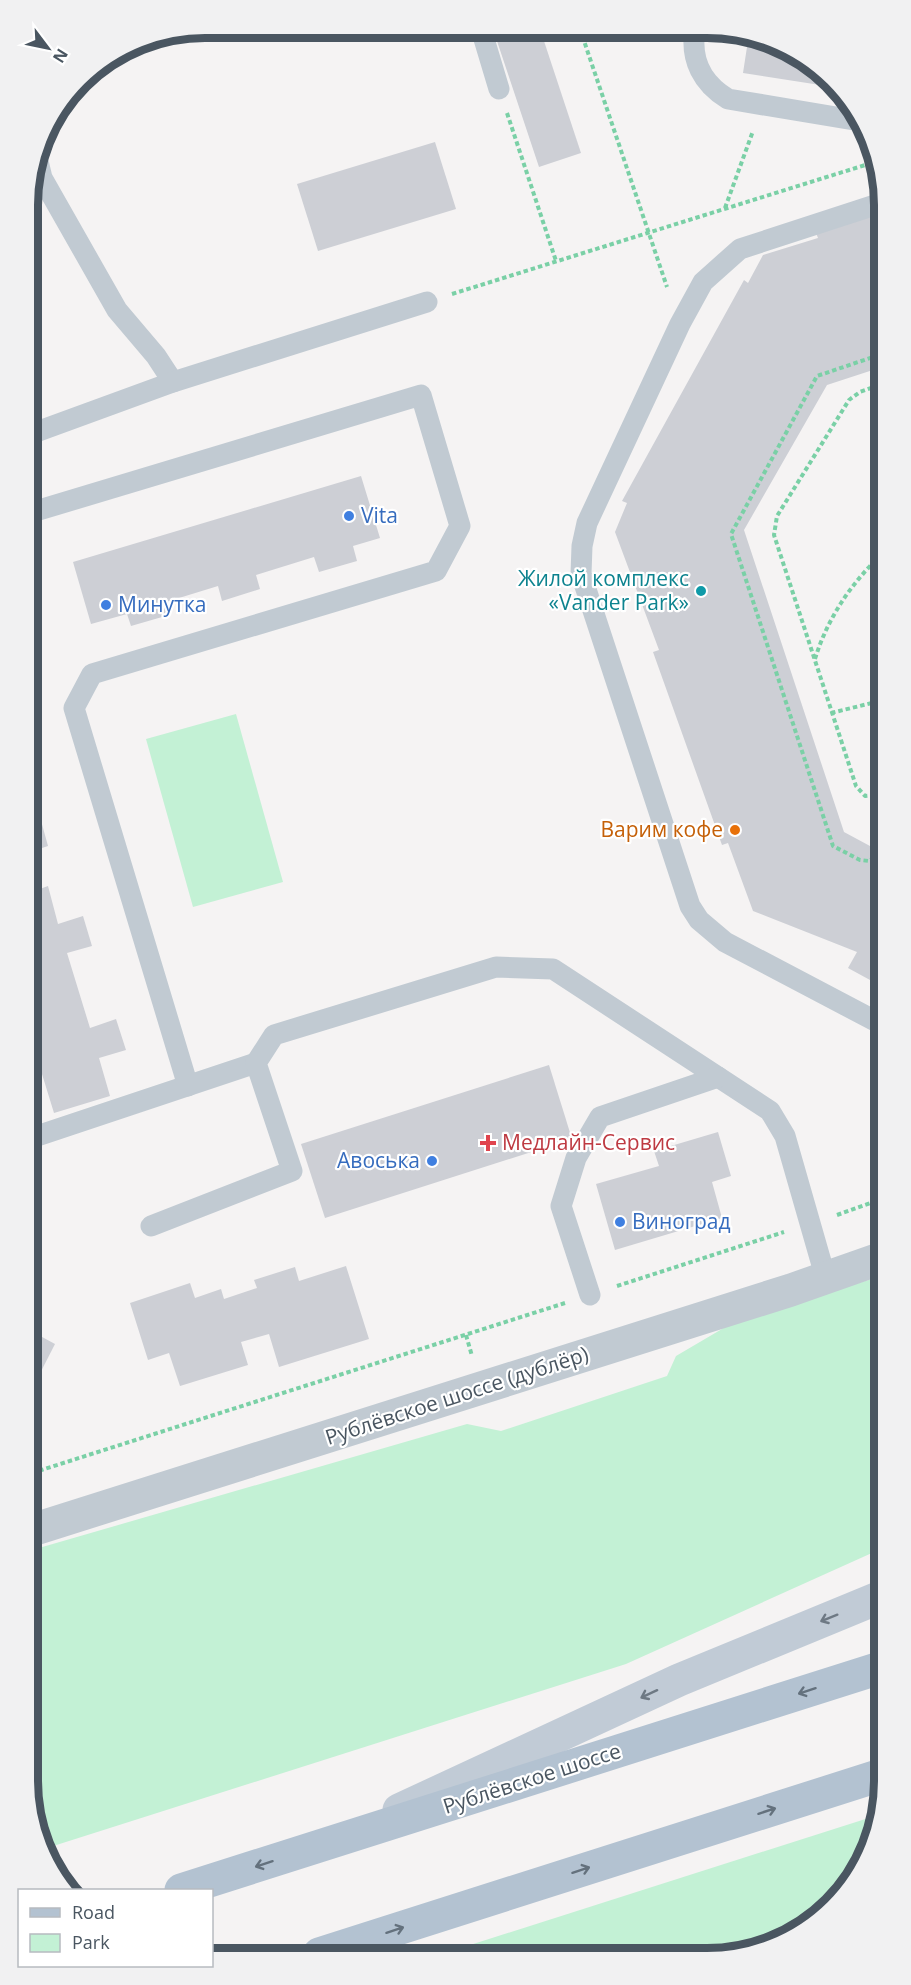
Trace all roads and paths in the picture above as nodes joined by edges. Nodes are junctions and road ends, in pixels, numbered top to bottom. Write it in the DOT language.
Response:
graph roads {
  1 [pos="484,38"];
  2 [pos="583,38"];
  3 [pos="695,38"];
  4 [pos="499,89"];
  5 [pos="762,106"];
  6 [pos="850,119"];
  7 [pos="869,164"];
  8 [pos="41,173"];
  9 [pos="874,205"];
  10 [pos="724,209"];
  11 [pos="648,233"];
  12 [pos="556,261"];
  13 [pos="427,302"];
  14 [pos="680,324"];
  15 [pos="874,357"];
  16 [pos="173,382"];
  17 [pos="874,387"];
  18 [pos="38,431"];
  19 [pos="38,510"];
  20 [pos="874,564"];
  21 [pos="814,660"];
  22 [pos="874,702"];
  23 [pos="831,712"];
  24 [pos="874,795"];
  25 [pos="874,858"];
  26 [pos="873,1020"];
  27 [pos="256,1063"];
  28 [pos="718,1077"];
  29 [pos="188,1086"];
  30 [pos="38,1136"];
  31 [pos="873,1202"];
  32 [pos="812,1224"];
  33 [pos="152,1226"];
  34 [pos="873,1261"];
  35 [pos="826,1279"];
  36 [pos="590,1295"];
  37 [pos="38,1471"];
  38 [pos="38,1528"];
  39 [pos="873,1600"];
  40 [pos="873,1670"];
  41 [pos="873,1778"];
  42 [pos="320,1846"];
  43 [pos="184,1889"];
  44 [pos="338,1948"];
  1 -- 4 [label="lane"];
  2 -- 11 [label="path"];
  3 -- 5 [label="lane"];
  4 -- 12 [label="path"];
  5 -- 6 [label="lane"];
  5 -- 10 [label="path"];
  7 -- 10 [label="path"];
  8 -- 16 [label="lane"];
  9 -- 14 [label="lane"];
  10 -- 11 [label="path"];
  11 -- 12 [label="path"];
  11 -- 14 [label="path"];
  12 -- 13 [label="path"];
  13 -- 16 [label="lane"];
  14 -- 26 [label="lane"];
  15 -- 25 [label="path"];
  16 -- 18 [label="lane"];
  17 -- 21 [label="path"];
  19 -- 29 [label="lane"];
  20 -- 21 [label="path"];
  21 -- 23 [label="path"];
  22 -- 23 [label="path"];
  23 -- 24 [label="path"];
  27 -- 28 [label="lane"];
  27 -- 29 [label="lane"];
  27 -- 33 [label="lane"];
  28 -- 32 [label="lane"];
  28 -- 36 [label="lane"];
  29 -- 30 [label="lane"];
  31 -- 32 [label="path"];
  32 -- 35 [label="lane"];
  32 -- 36 [label="path"];
  34 -- 35 [label="street, Рублёвское шоссе (дублёр)"];
  35 -- 38 [label="street, Рублёвское шоссе (дублёр)"];
  36 -- 37 [label="path"];
  39 -- 42 [label="main road, one-way"];
  40 -- 42 [label="main road, Рублёвское шоссе, one-way"];
  44 -- 41 [label="main road, one-way"];
  42 -- 43 [label="main road, Рублёвское шоссе, one-way"];
}
